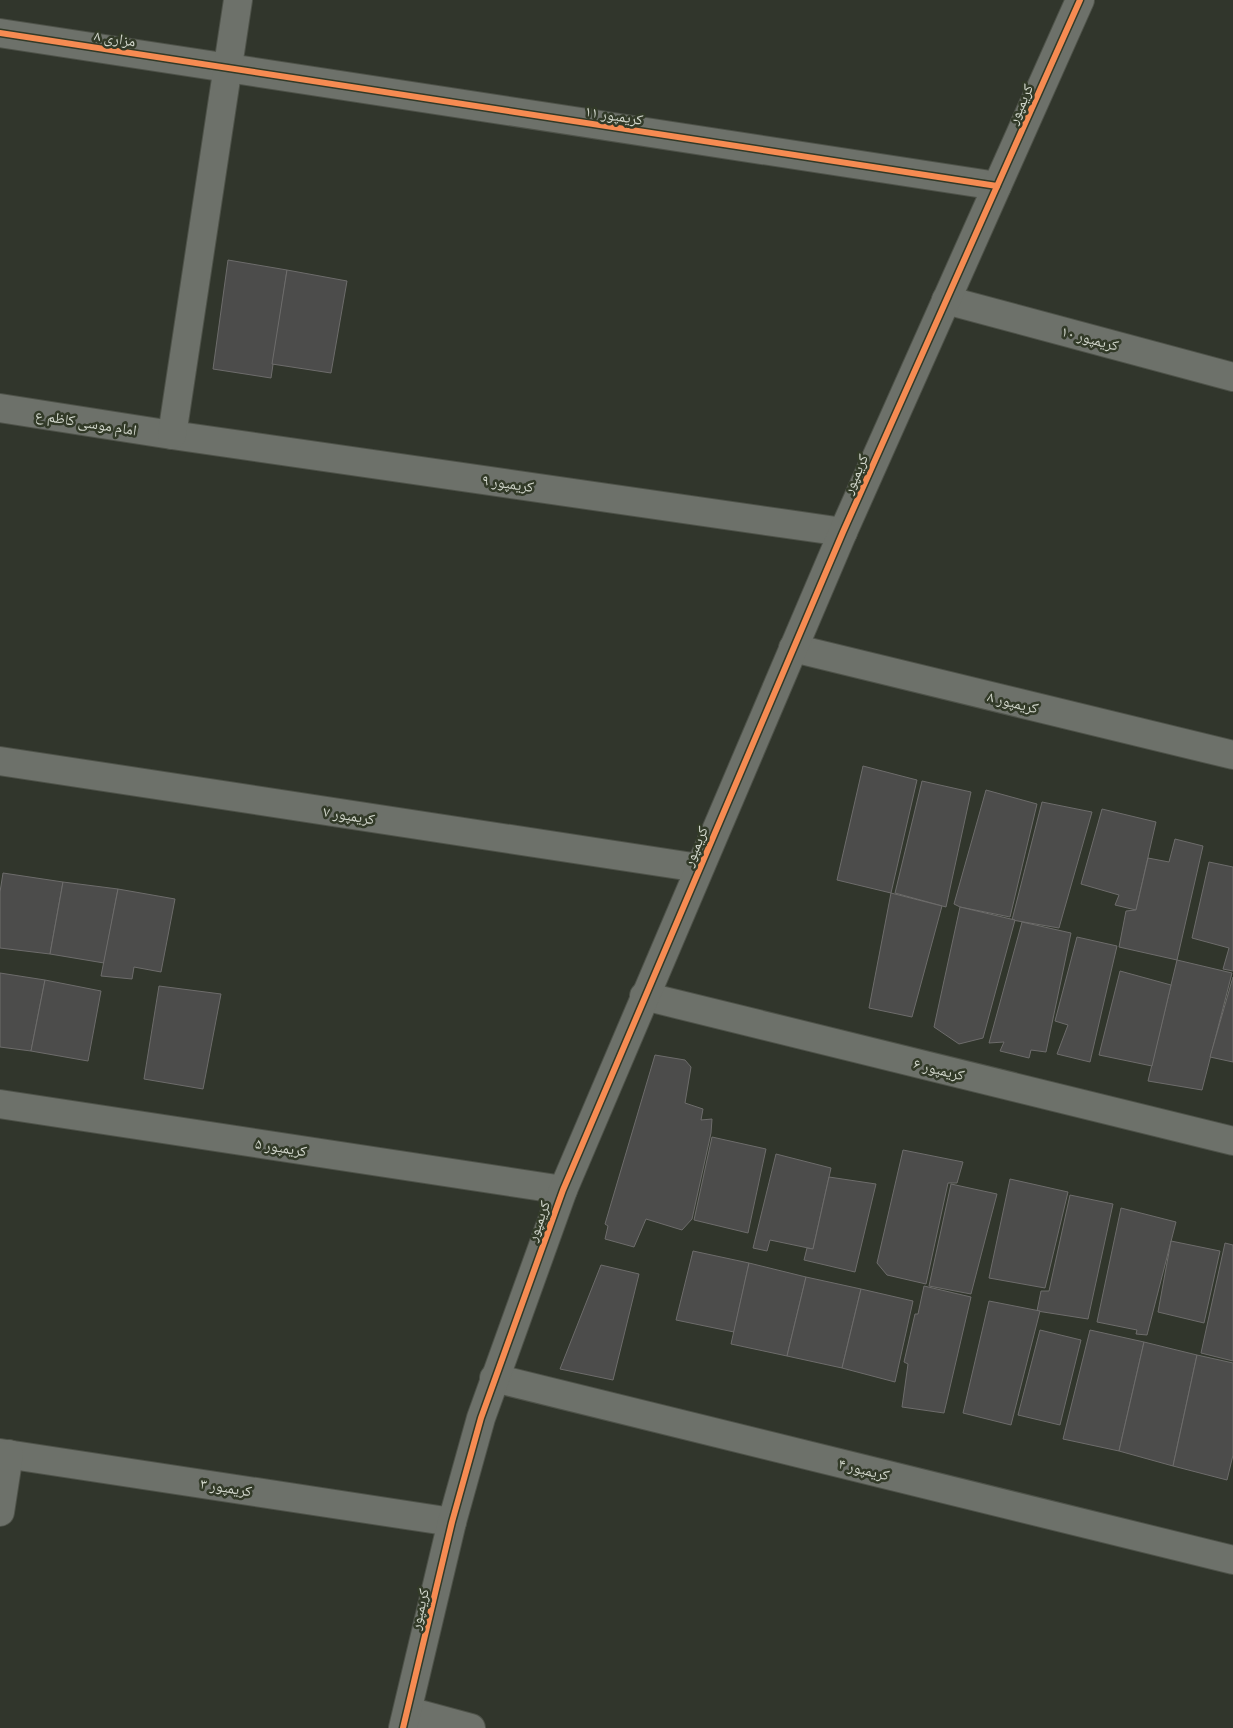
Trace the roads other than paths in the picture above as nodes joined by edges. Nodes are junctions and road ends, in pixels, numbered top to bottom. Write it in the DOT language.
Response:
graph roads {
  1 [pos="238,0"];
  2 [pos="1080,0"];
  3 [pos="0,33"];
  4 [pos="227,68"];
  5 [pos="997,186"];
  6 [pos="946,300"];
  7 [pos="1233,377"];
  8 [pos="0,408"];
  9 [pos="172,435"];
  10 [pos="843,532"];
  11 [pos="793,648"];
  12 [pos="1233,756"];
  13 [pos="0,762"];
  14 [pos="699,868"];
  15 [pos="644,996"];
  16 [pos="0,1104"];
  17 [pos="1233,1141"];
  18 [pos="563,1190"];
  19 [pos="494,1378"];
  20 [pos="5,1454"];
  21 [pos="0,1512"];
  22 [pos="452,1522"];
  23 [pos="1233,1560"];
  24 [pos="406,1720"];
  25 [pos="471,1728"];
  1 -- 4 [label="street"];
  2 -- 5 [label="street, کریمپور"];
  3 -- 4 [label="street, مزاری ۸"];
  4 -- 5 [label="street, کریمپور ۱۱"];
  4 -- 9 [label="street"];
  5 -- 6 [label="street, کریمپور"];
  6 -- 7 [label="street, کریمپور ۱۰"];
  6 -- 10 [label="street, کریمپور"];
  8 -- 9 [label="street, امام موسی کاظم ع"];
  9 -- 10 [label="street, کریمپور ۹"];
  10 -- 11 [label="street, کریمپور"];
  11 -- 12 [label="street, کریمپور ۸"];
  11 -- 14 [label="street, کریمپور"];
  13 -- 14 [label="street, کریمپور ۷"];
  14 -- 15 [label="street, کریمپور"];
  15 -- 17 [label="street, کریمپور ۶"];
  15 -- 18 [label="street, کریمپور"];
  16 -- 18 [label="street, کریمپور ۵"];
  18 -- 19 [label="street, کریمپور"];
  19 -- 22 [label="street, کریمپور"];
  19 -- 23 [label="street, کریمپور ۴"];
  20 -- 21 [label="street"];
  20 -- 22 [label="street, کریمپور ۳"];
  22 -- 24 [label="street, کریمپور"];
  24 -- 25 [label="street"];
}
